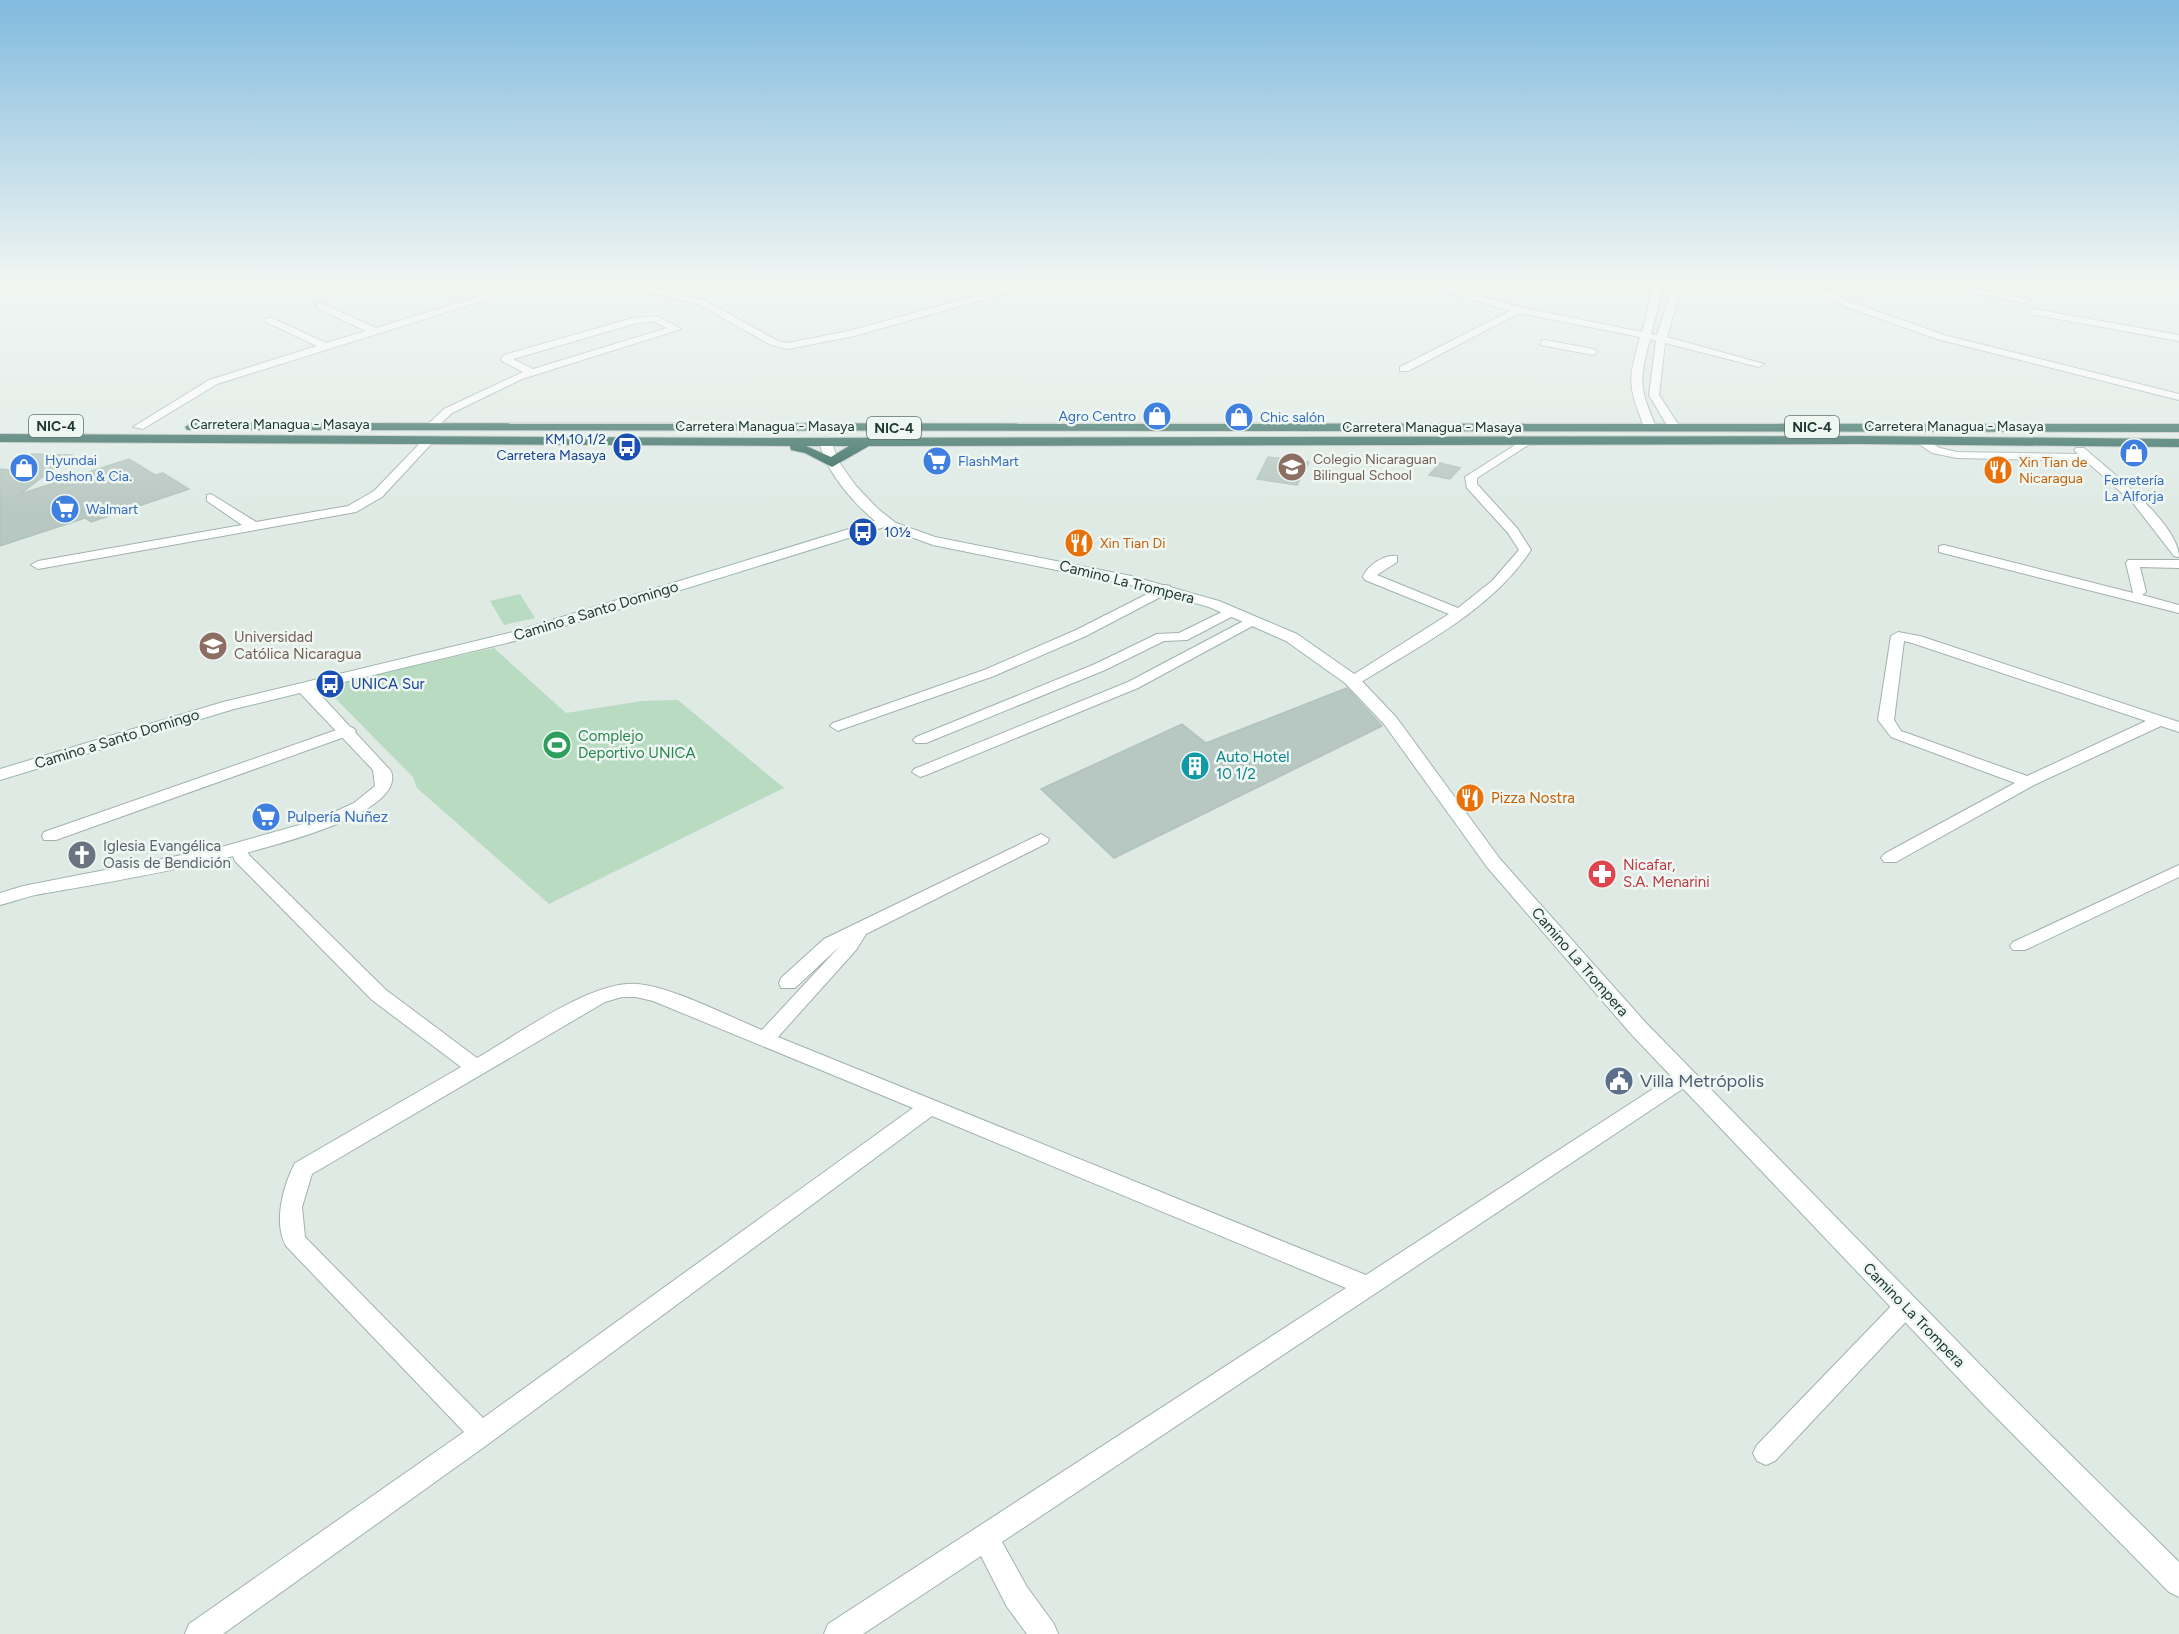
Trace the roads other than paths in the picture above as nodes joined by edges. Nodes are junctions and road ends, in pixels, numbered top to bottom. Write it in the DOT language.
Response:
graph roads {
  1 [pos="283,360"];
  2 [pos="508,360"];
  3 [pos="572,360"];
  4 [pos="1421,360"];
  5 [pos="1639,360"];
  6 [pos="1657,360"];
  7 [pos="1745,360"];
  8 [pos="2032,360"];
  9 [pos="1759,364"];
  10 [pos="1404,369"];
  11 [pos="531,372"];
  12 [pos="2179,397"];
  13 [pos="0,426"];
  14 [pos="73,426"];
  15 [pos="113,427"];
  16 [pos="139,427"];
  17 [pos="1019,427"];
  18 [pos="1650,427"];
  19 [pos="1674,427"];
  20 [pos="1887,427"];
  21 [pos="747,428"];
  22 [pos="1949,428"];
  23 [pos="2179,428"];
  24 [pos="430,434"];
  25 [pos="2179,437"];
  26 [pos="0,438"];
  27 [pos="104,438"];
  28 [pos="54,439"];
  29 [pos="825,441"];
  30 [pos="877,441"];
  31 [pos="1921,441"];
  32 [pos="760,442"];
  33 [pos="1527,442"];
  34 [pos="2076,442"];
  35 [pos="2179,443"];
  36 [pos="2088,458"];
  37 [pos="832,463"];
  38 [pos="211,498"];
  39 [pos="884,523"];
  40 [pos="254,527"];
  41 [pos="1944,549"];
  42 [pos="2179,553"];
  43 [pos="1392,559"];
  44 [pos="2179,564"];
  45 [pos="38,565"];
  46 [pos="1165,588"];
  47 [pos="2139,592"];
  48 [pos="2179,609"];
  49 [pos="1230,612"];
  50 [pos="1459,613"];
  51 [pos="1253,620"];
  52 [pos="1353,681"];
  53 [pos="303,686"];
  54 [pos="2159,721"];
  55 [pos="838,726"];
  56 [pos="2179,727"];
  57 [pos="348,731"];
  58 [pos="921,740"];
  59 [pos="920,772"];
  60 [pos="0,776"];
  61 [pos="2028,782"];
  62 [pos="50,836"];
  63 [pos="1041,839"];
  64 [pos="238,848"];
  65 [pos="1890,858"];
  66 [pos="2179,870"];
  67 [pos="0,899"];
  68 [pos="859,930"];
  69 [pos="2019,946"];
  70 [pos="788,983"];
  71 [pos="765,1039"];
  72 [pos="476,1068"];
  73 [pos="1683,1079"];
  74 [pos="929,1107"];
  75 [pos="1367,1286"];
  76 [pos="1906,1306"];
  77 [pos="482,1434"];
  78 [pos="1766,1453"];
  79 [pos="985,1537"];
  80 [pos="2179,1582"];
  81 [pos="199,1634"];
  82 [pos="838,1634"];
  83 [pos="1044,1634"];
  1 -- 16 [label="street"];
  2 -- 11 [label="street"];
  3 -- 11 [label="street"];
  4 -- 10 [label="street"];
  5 -- 18 [label="street"];
  6 -- 19 [label="street"];
  7 -- 9 [label="street"];
  8 -- 12 [label="street"];
  11 -- 24 [label="street"];
  13 -- 14 [label="highway, Carretera Managua - Masaya / NIC-4"];
  14 -- 15 [label="highway, Carretera Managua - Masaya / NIC-4"];
  14 -- 28 [label="highway"];
  15 -- 16 [label="highway, Carretera Managua - Masaya / NIC-4"];
  15 -- 27 [label="highway"];
  16 -- 24 [label="highway, Carretera Managua - Masaya / NIC-4"];
  17 -- 18 [label="highway, Carretera Managua - Masaya / NIC-4"];
  17 -- 21 [label="highway, Carretera Managua - Masaya / NIC-4"];
  17 -- 29 [label="highway"];
  18 -- 19 [label="highway, Carretera Managua - Masaya / NIC-4"];
  19 -- 20 [label="highway, Carretera Managua - Masaya / NIC-4"];
  20 -- 22 [label="highway, Carretera Managua - Masaya / NIC-4"];
  20 -- 31 [label="highway"];
  21 -- 24 [label="highway, Carretera Managua - Masaya / NIC-4"];
  21 -- 29 [label="highway"];
  22 -- 23 [label="highway, Carretera Managua - Masaya / NIC-4"];
  22 -- 31 [label="highway"];
  24 -- 27 [label="highway, Carretera Managua - Masaya / NIC-4"];
  24 -- 32 [label="highway, Carretera Managua - Masaya / NIC-4"];
  24 -- 40 [label="street"];
  25 -- 34 [label="highway"];
  26 -- 28 [label="highway, Carretera Managua - Masaya / NIC-4"];
  27 -- 28 [label="highway, Carretera Managua - Masaya / NIC-4"];
  29 -- 30 [label="highway, Carretera Managua - Masaya / NIC-4"];
  29 -- 32 [label="highway, Carretera Managua - Masaya / NIC-4"];
  29 -- 37 [label="street"];
  30 -- 33 [label="highway, Carretera Managua - Masaya / NIC-4"];
  30 -- 37 [label="highway"];
  31 -- 33 [label="highway, Carretera Managua - Masaya / NIC-4"];
  31 -- 34 [label="highway, Carretera Managua - Masaya / NIC-4"];
  31 -- 36 [label="street"];
  32 -- 37 [label="highway"];
  33 -- 50 [label="street"];
  34 -- 35 [label="highway, Carretera Managua - Masaya / NIC-4"];
  34 -- 36 [label="street"];
  36 -- 42 [label="street"];
  37 -- 39 [label="street"];
  38 -- 40 [label="street"];
  39 -- 46 [label="street, Camino La Trompera"];
  39 -- 53 [label="street, Camino a Santo Domingo"];
  40 -- 45 [label="street"];
  41 -- 48 [label="street"];
  43 -- 50 [label="street"];
  44 -- 47 [label="street"];
  46 -- 49 [label="street, Camino La Trompera"];
  46 -- 55 [label="street"];
  49 -- 51 [label="street, Camino La Trompera"];
  49 -- 58 [label="street"];
  50 -- 52 [label="street"];
  51 -- 52 [label="street, Camino La Trompera"];
  51 -- 59 [label="street"];
  52 -- 73 [label="street, Camino La Trompera"];
  53 -- 57 [label="street"];
  53 -- 60 [label="street, Camino a Santo Domingo"];
  54 -- 56 [label="street"];
  54 -- 61 [label="street"];
  54 -- 61 [label="street"];
  57 -- 62 [label="street"];
  57 -- 64 [label="street"];
  61 -- 65 [label="street"];
  63 -- 68 [label="street"];
  64 -- 67 [label="street"];
  64 -- 72 [label="street"];
  66 -- 69 [label="street"];
  68 -- 70 [label="street"];
  68 -- 71 [label="street"];
  71 -- 72 [label="street"];
  71 -- 74 [label="street"];
  72 -- 77 [label="street"];
  73 -- 75 [label="street"];
  73 -- 76 [label="street, Camino La Trompera"];
  74 -- 75 [label="street"];
  74 -- 77 [label="street"];
  75 -- 79 [label="street"];
  76 -- 78 [label="street"];
  76 -- 80 [label="street, Camino La Trompera"];
  77 -- 81 [label="street"];
  79 -- 82 [label="street"];
  79 -- 83 [label="street"];
}
